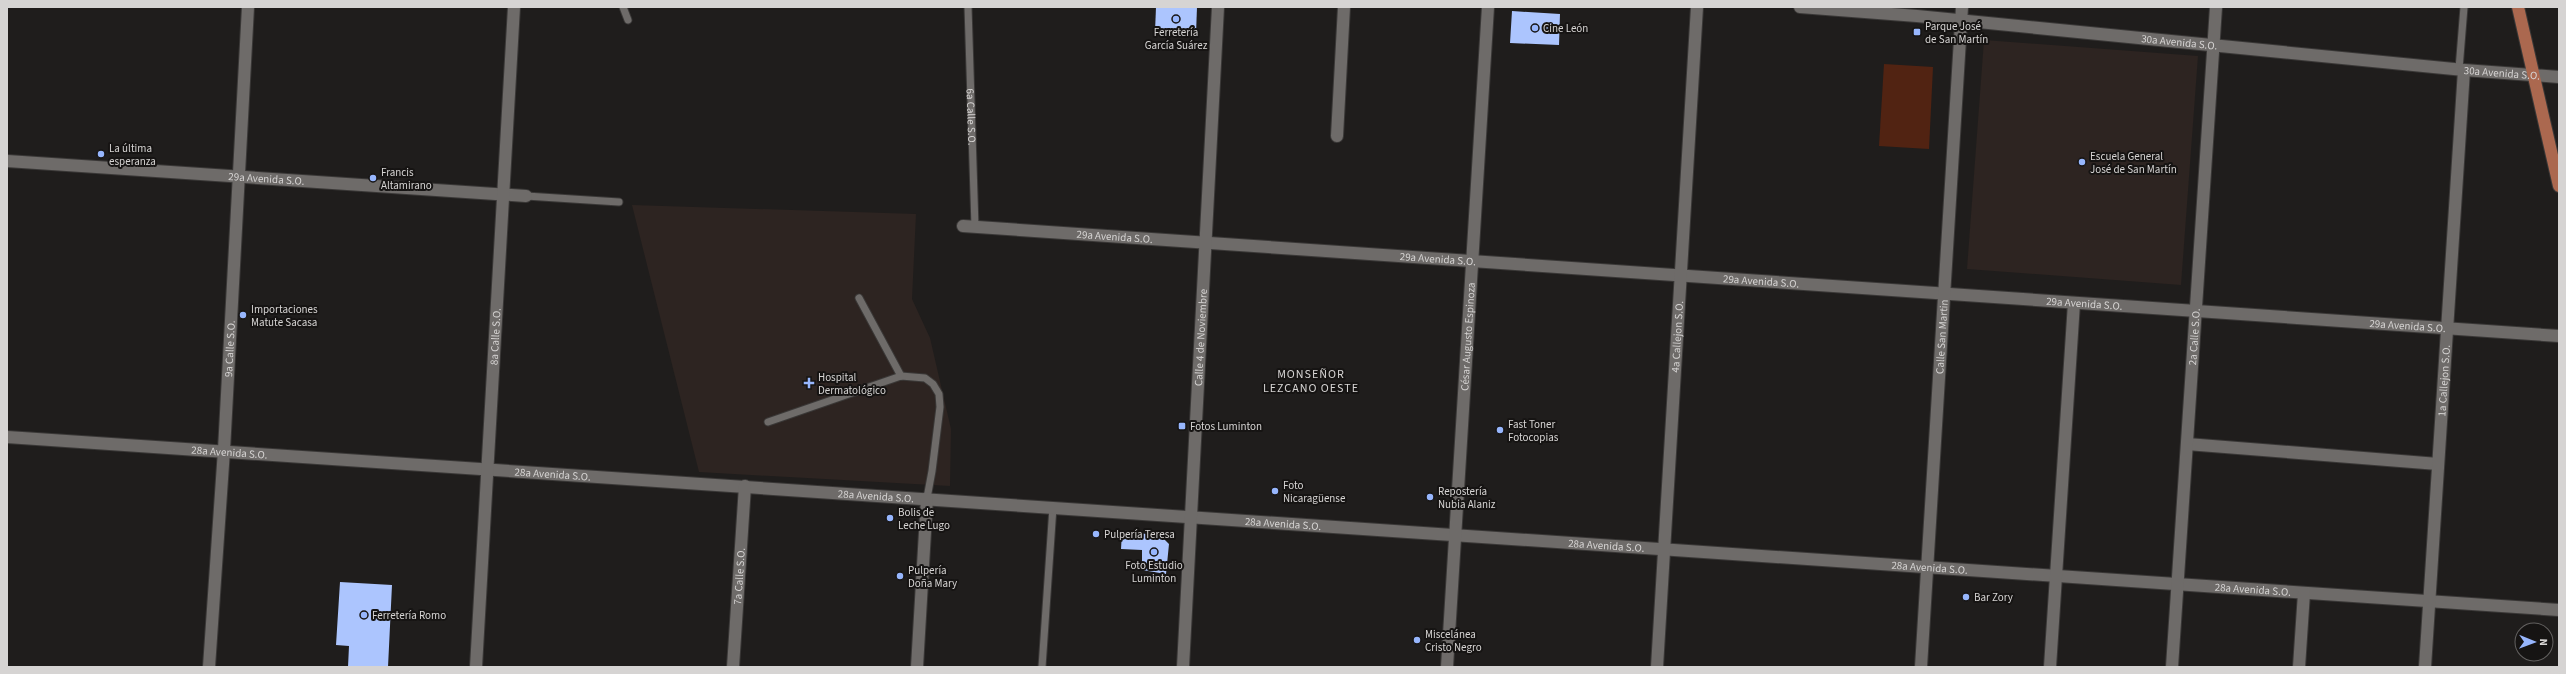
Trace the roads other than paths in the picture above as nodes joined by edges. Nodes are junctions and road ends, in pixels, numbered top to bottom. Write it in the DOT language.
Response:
graph roads {
  1 [pos="248,7"];
  2 [pos="514,7"];
  3 [pos="623,7"];
  4 [pos="968,7"];
  5 [pos="1218,7"];
  6 [pos="1344,7"];
  7 [pos="1488,7"];
  8 [pos="1697,7"];
  9 [pos="1800,7"];
  10 [pos="1962,7"];
  11 [pos="2216,7"];
  12 [pos="2464,7"];
  13 [pos="2518,7"];
  14 [pos="628,20"];
  15 [pos="1961,21"];
  16 [pos="2213,44"];
  17 [pos="2462,70"];
  18 [pos="2533,76"];
  19 [pos="2559,77"];
  20 [pos="1337,136"];
  21 [pos="7,161"];
  22 [pos="239,178"];
  23 [pos="2559,186"];
  24 [pos="504,195"];
  25 [pos="526,196"];
  26 [pos="619,202"];
  27 [pos="969,227"];
  28 [pos="1206,243"];
  29 [pos="1472,261"];
  30 [pos="1681,276"];
  31 [pos="1944,294"];
  32 [pos="859,298"];
  33 [pos="2074,303"];
  34 [pos="2196,311"];
  35 [pos="2448,328"];
  36 [pos="2559,336"];
  37 [pos="901,376"];
  38 [pos="768,422"];
  39 [pos="7,437"];
  40 [pos="2187,444"];
  41 [pos="224,450"];
  42 [pos="2438,464"];
  43 [pos="488,469"];
  44 [pos="745,486"];
  45 [pos="927,498"];
  46 [pos="1053,507"];
  47 [pos="1191,516"];
  48 [pos="1455,534"];
  49 [pos="1665,549"];
  50 [pos="1927,566"];
  51 [pos="2055,576"];
  52 [pos="2178,584"];
  53 [pos="2304,592"];
  54 [pos="2429,601"];
  55 [pos="2559,610"];
  56 [pos="209,667"];
  57 [pos="476,667"];
  58 [pos="733,667"];
  59 [pos="918,667"];
  60 [pos="1042,667"];
  61 [pos="1183,667"];
  62 [pos="1447,667"];
  63 [pos="1657,667"];
  64 [pos="1921,667"];
  65 [pos="2050,667"];
  66 [pos="2172,667"];
  67 [pos="2299,667"];
  68 [pos="2424,667"];
  1 -- 22 [label="street, 9a Calle S.O."];
  2 -- 24 [label="street, 8a Calle S.O."];
  3 -- 14 [label="lane"];
  4 -- 27 [label="lane, 6a Calle S.O."];
  5 -- 28 [label="street, Calle 4 de Noviembre"];
  6 -- 20 [label="street"];
  7 -- 29 [label="street, César Augusto Espinoza"];
  8 -- 30 [label="street, 4a Callejon S.O."];
  9 -- 15 [label="street, 30a Avenida S.O."];
  10 -- 15 [label="street, Calle San Martin"];
  11 -- 16 [label="street, 2a Calle S.O."];
  12 -- 17 [label="lane"];
  13 -- 18 [label="main road"];
  15 -- 16 [label="street, 30a Avenida S.O."];
  15 -- 31 [label="street, Calle San Martin"];
  16 -- 17 [label="street, 30a Avenida S.O."];
  16 -- 34 [label="street, 2a Calle S.O."];
  17 -- 18 [label="street, 30a Avenida S.O."];
  17 -- 35 [label="street, 1a Callejon S.O."];
  18 -- 19 [label="street, 30a Avenida S.O."];
  18 -- 23 [label="main road"];
  21 -- 22 [label="street, 29a Avenida S.O."];
  22 -- 24 [label="street, 29a Avenida S.O."];
  22 -- 41 [label="street, 9a Calle S.O."];
  24 -- 25 [label="street, 29a Avenida S.O."];
  24 -- 43 [label="street, 8a Calle S.O."];
  25 -- 26 [label="lane"];
  27 -- 28 [label="street, 29a Avenida S.O."];
  28 -- 29 [label="street, 29a Avenida S.O."];
  28 -- 47 [label="street, Calle 4 de Noviembre"];
  29 -- 30 [label="street, 29a Avenida S.O."];
  29 -- 48 [label="street, César Augusto Espinoza"];
  30 -- 31 [label="street, 29a Avenida S.O."];
  30 -- 49 [label="street, 4a Callejon S.O."];
  31 -- 33 [label="street, 29a Avenida S.O."];
  31 -- 50 [label="street, Calle San Martin"];
  32 -- 37 [label="lane"];
  33 -- 34 [label="street, 29a Avenida S.O."];
  33 -- 51 [label="street"];
  34 -- 35 [label="street, 29a Avenida S.O."];
  34 -- 40 [label="street, 2a Calle S.O."];
  35 -- 36 [label="street, 29a Avenida S.O."];
  35 -- 42 [label="street, 1a Callejon S.O."];
  37 -- 38 [label="lane"];
  37 -- 45 [label="lane"];
  39 -- 41 [label="street, 28a Avenida S.O."];
  40 -- 42 [label="street"];
  40 -- 52 [label="street, 2a Calle S.O."];
  41 -- 43 [label="street, 28a Avenida S.O."];
  41 -- 56 [label="street, 9a Calle S.O."];
  42 -- 54 [label="street, 1a Callejon S.O."];
  43 -- 44 [label="street, 28a Avenida S.O."];
  43 -- 57 [label="street, 8a Calle S.O."];
  44 -- 45 [label="street, 28a Avenida S.O."];
  44 -- 58 [label="street, 7a Calle S.O."];
  45 -- 46 [label="street, 28a Avenida S.O."];
  45 -- 59 [label="street"];
  46 -- 47 [label="street, 28a Avenida S.O."];
  46 -- 60 [label="lane"];
  47 -- 48 [label="street, 28a Avenida S.O."];
  47 -- 61 [label="street, Calle 4 de Noviembre"];
  48 -- 49 [label="street, 28a Avenida S.O."];
  48 -- 62 [label="street, César Augusto Espinoza"];
  49 -- 50 [label="street, 28a Avenida S.O."];
  49 -- 63 [label="street, 4a Callejon S.O."];
  50 -- 51 [label="street, 28a Avenida S.O."];
  50 -- 64 [label="street, Calle San Martin"];
  51 -- 52 [label="street, 28a Avenida S.O."];
  51 -- 65 [label="street"];
  52 -- 53 [label="street, 28a Avenida S.O."];
  52 -- 66 [label="street, 2a Calle S.O."];
  53 -- 54 [label="street, 28a Avenida S.O."];
  53 -- 67 [label="street"];
  54 -- 55 [label="street, 28a Avenida S.O."];
  54 -- 68 [label="street, 1a Callejon S.O."];
}
